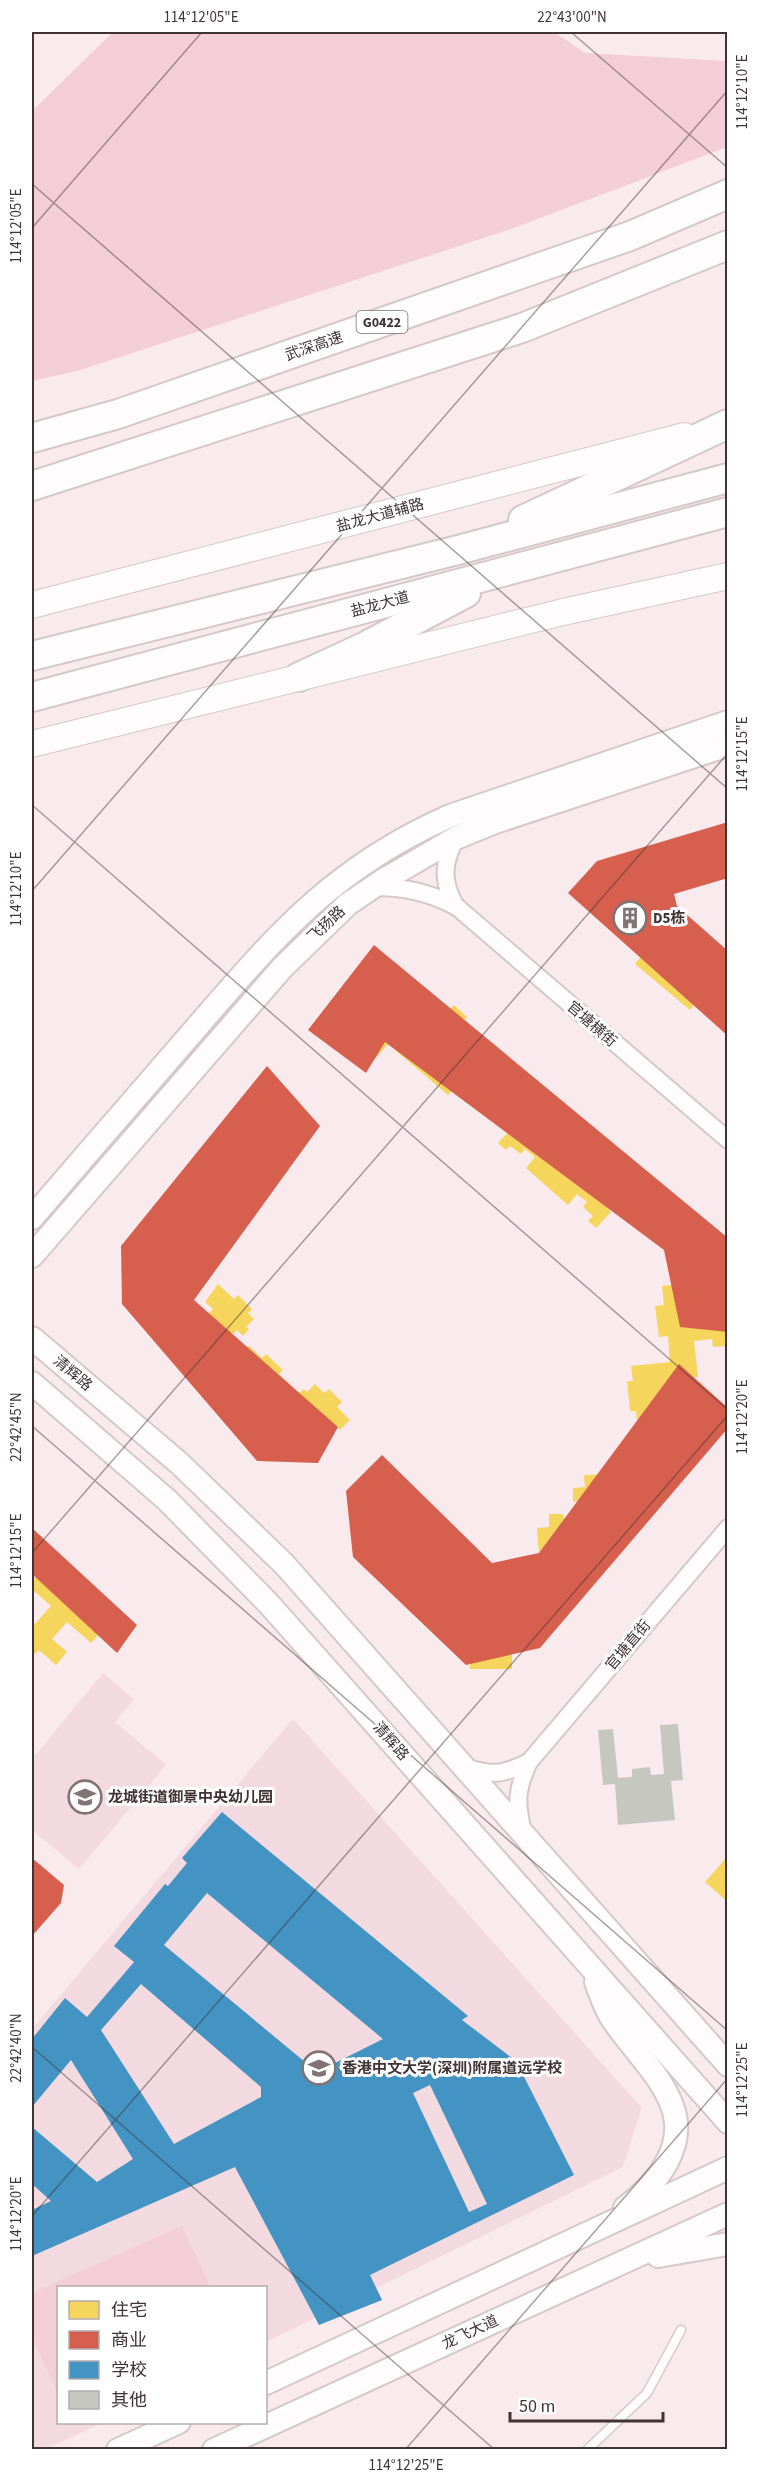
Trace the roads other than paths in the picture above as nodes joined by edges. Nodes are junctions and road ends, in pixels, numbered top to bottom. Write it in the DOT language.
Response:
graph roads {
  1 [pos="728,194"];
  2 [pos="728,245"];
  3 [pos="728,424"];
  4 [pos="32,438"];
  5 [pos="728,478"];
  6 [pos="32,486"];
  7 [pos="728,512"];
  8 [pos="458,550"];
  9 [pos="515,568"];
  10 [pos="728,576"];
  11 [pos="32,605"];
  12 [pos="32,656"];
  13 [pos="299,677"];
  14 [pos="32,697"];
  15 [pos="728,722"];
  16 [pos="32,744"];
  17 [pos="728,745"];
  18 [pos="456,838"];
  19 [pos="372,887"];
  20 [pos="457,907"];
  21 [pos="728,1140"];
  22 [pos="32,1218"];
  23 [pos="32,1256"];
  24 [pos="32,1338"];
  25 [pos="32,1383"];
  26 [pos="728,1528"];
  27 [pos="529,1762"];
  28 [pos="464,1767"];
  29 [pos="523,1833"];
  30 [pos="590,1967"];
  31 [pos="719,2049"];
  32 [pos="728,2065"];
  33 [pos="728,2122"];
  34 [pos="728,2168"];
  35 [pos="728,2214"];
  36 [pos="601,2227"];
  37 [pos="728,2244"];
  38 [pos="618,2264"];
  39 [pos="681,2330"];
  40 [pos="267,2383"];
  41 [pos="175,2424"];
  42 [pos="118,2450"];
  43 [pos="214,2450"];
  44 [pos="587,2450"];
  1 -- 4 [label="highway, 武深高速 / G0422"];
  2 -- 6 [label="highway"];
  3 -- 8 [label="highway"];
  3 -- 11 [label="main road, 盐龙大道辅路"];
  5 -- 8 [label="highway"];
  7 -- 9 [label="highway, 盐龙大道"];
  8 -- 12 [label="highway"];
  9 -- 13 [label="highway"];
  9 -- 14 [label="highway, 盐龙大道"];
  10 -- 13 [label="main road"];
  13 -- 16 [label="main road"];
  15 -- 22 [label="street, 飞扬路"];
  17 -- 18 [label="street, 飞扬路"];
  18 -- 19 [label="street, 飞扬路"];
  18 -- 20 [label="street, 官塘横街"];
  19 -- 20 [label="street, 官塘横街"];
  19 -- 23 [label="street, 飞扬路"];
  20 -- 21 [label="street, 官塘横街"];
  24 -- 28 [label="street, 清辉路"];
  25 -- 30 [label="street, 清辉路"];
  26 -- 27 [label="street, 官塘直街"];
  27 -- 28 [label="street, 官塘直街"];
  27 -- 29 [label="street, 官塘直街"];
  28 -- 29 [label="street, 清辉路"];
  29 -- 31 [label="street, 清辉路"];
  30 -- 33 [label="street, 清辉路"];
  30 -- 36 [label="street"];
  31 -- 32 [label="street, 清辉路"];
  34 -- 36 [label="street"];
  35 -- 38 [label="street, 龙飞大道"];
  36 -- 40 [label="street"];
  37 -- 38 [label="street"];
  38 -- 43 [label="street, 龙飞大道"];
  39 -- 44 [label="lane"];
  41 -- 42 [label="street"];
}
